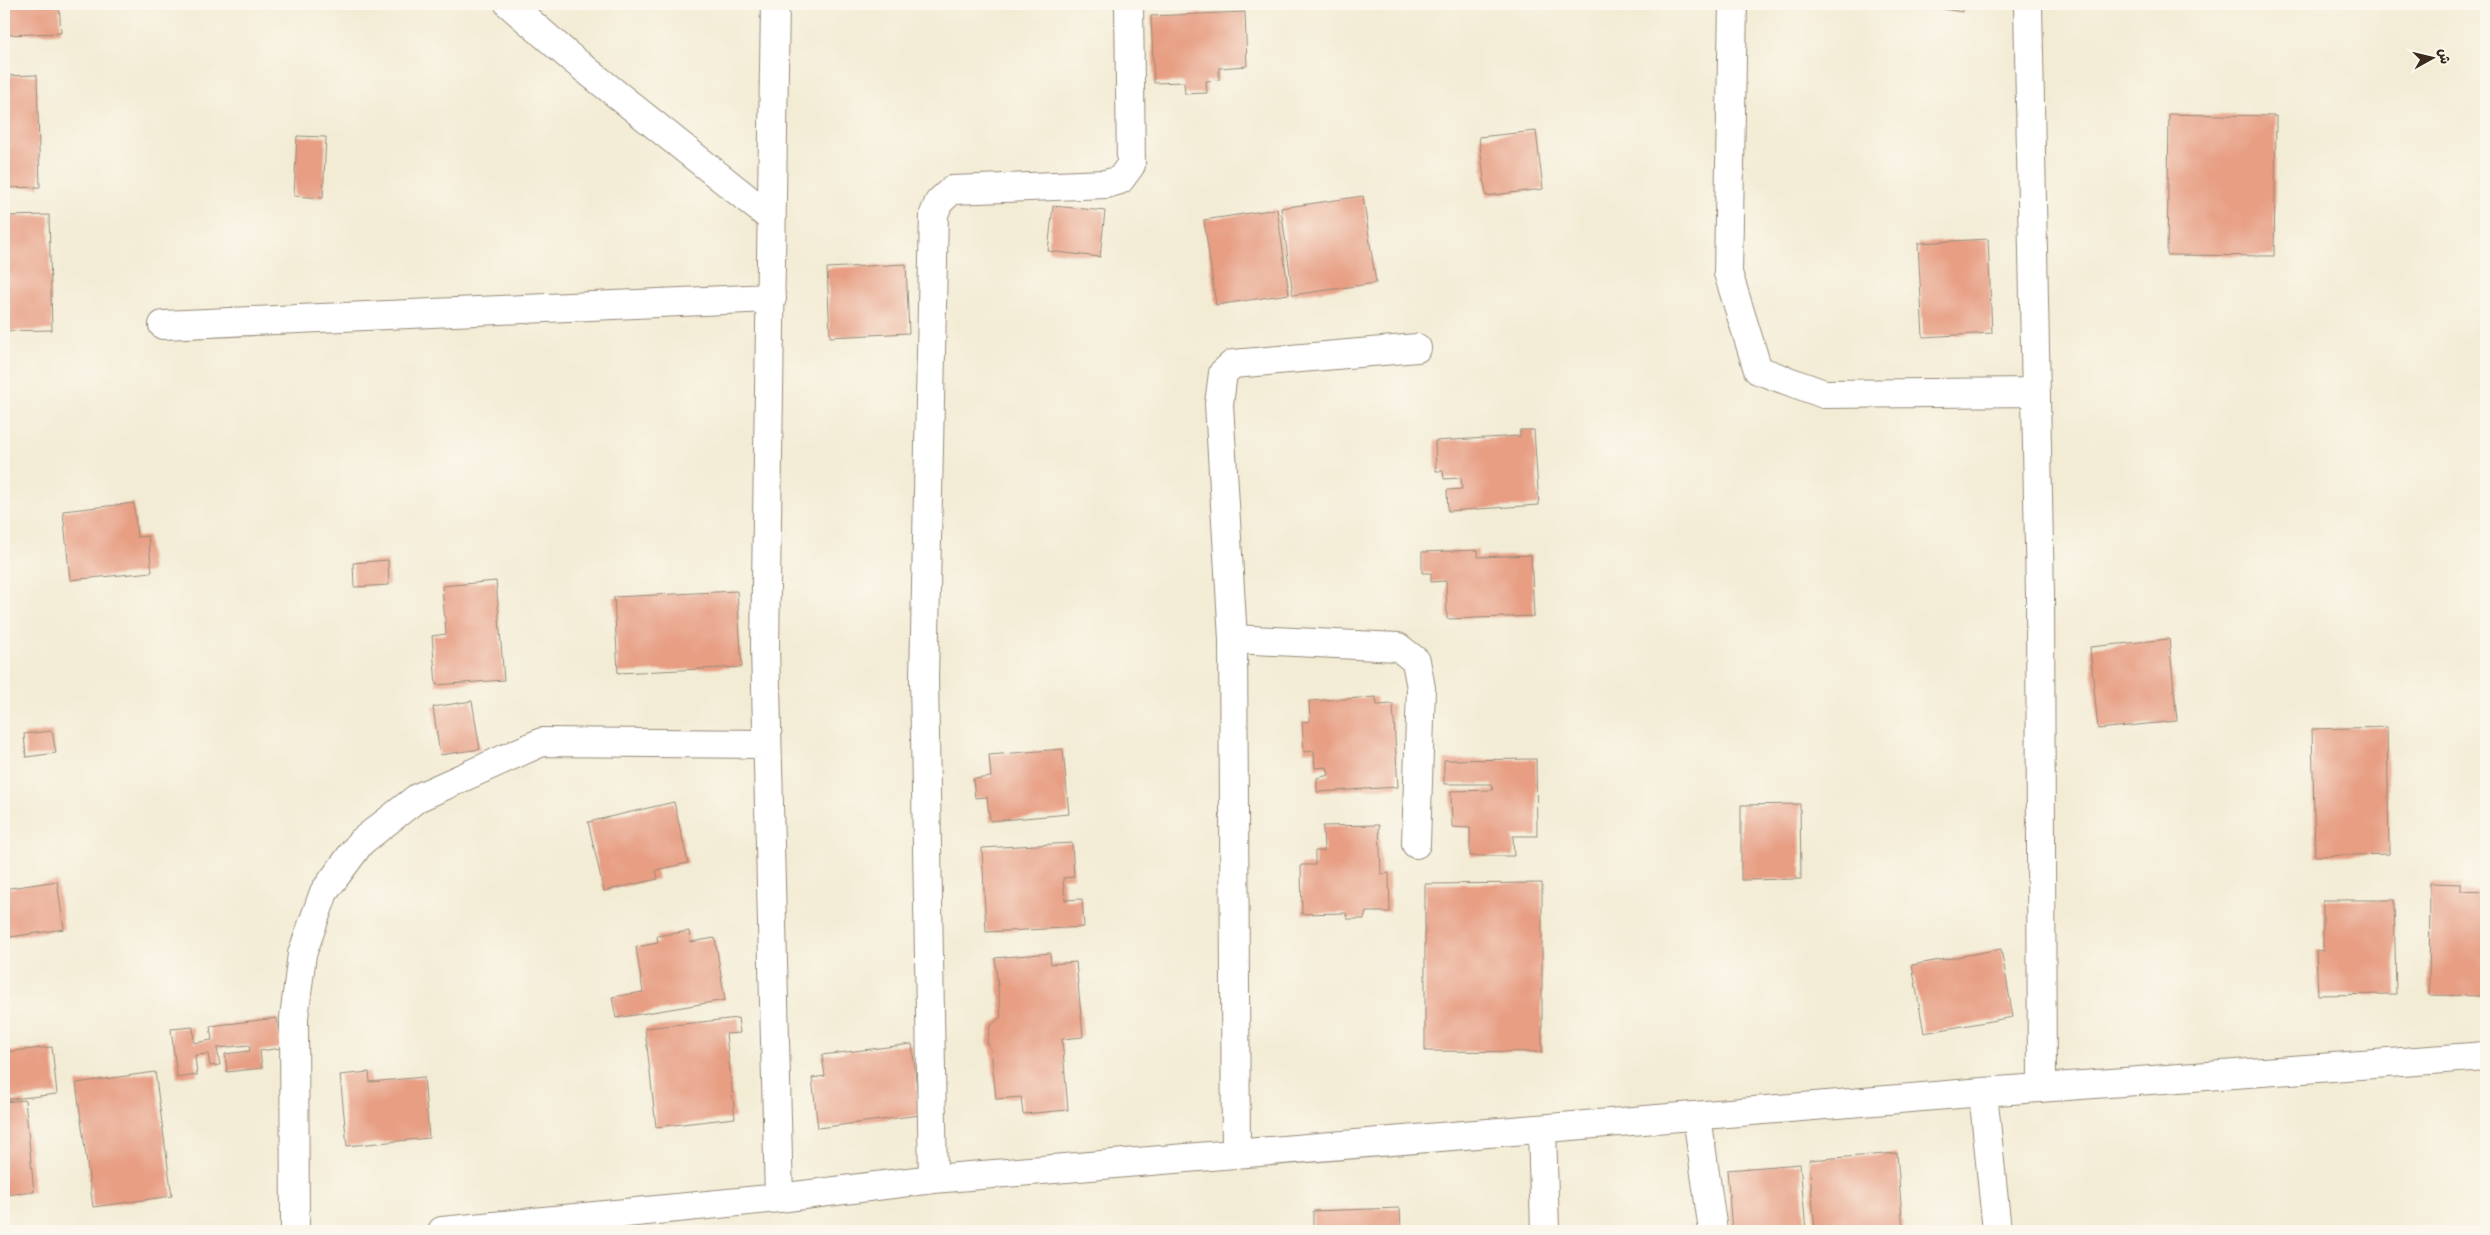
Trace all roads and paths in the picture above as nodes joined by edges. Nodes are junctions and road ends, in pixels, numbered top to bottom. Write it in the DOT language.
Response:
graph roads {
  1 [pos="509,4"];
  2 [pos="775,4"];
  3 [pos="1129,4"];
  4 [pos="1733,4"];
  5 [pos="2028,4"];
  6 [pos="770,217"];
  7 [pos="772,298"];
  8 [pos="163,325"];
  9 [pos="1417,348"];
  10 [pos="2036,392"];
  11 [pos="1233,639"];
  12 [pos="767,744"];
  13 [pos="1416,844"];
  14 [pos="2486,1056"];
  15 [pos="2042,1088"];
  16 [pos="1983,1092"];
  17 [pos="1697,1116"];
  18 [pos="1542,1129"];
  19 [pos="1236,1154"];
  20 [pos="933,1179"];
  21 [pos="779,1198"];
  22 [pos="295,1231"];
  23 [pos="442,1231"];
  24 [pos="1545,1231"];
  25 [pos="1713,1231"];
  26 [pos="1997,1231"];
  1 -- 6 [label="street"];
  2 -- 6 [label="street"];
  3 -- 20 [label="street"];
  4 -- 10 [label="street"];
  5 -- 10 [label="street"];
  6 -- 7 [label="street"];
  7 -- 8 [label="street"];
  7 -- 12 [label="street"];
  9 -- 11 [label="street"];
  10 -- 15 [label="street"];
  11 -- 13 [label="street"];
  11 -- 19 [label="street"];
  12 -- 21 [label="street"];
  12 -- 22 [label="street"];
  14 -- 15 [label="street"];
  15 -- 16 [label="street"];
  16 -- 17 [label="street"];
  16 -- 26 [label="street"];
  17 -- 18 [label="street"];
  17 -- 25 [label="street"];
  18 -- 19 [label="street"];
  18 -- 24 [label="street"];
  19 -- 20 [label="street"];
  20 -- 21 [label="street"];
  21 -- 23 [label="street"];
}
